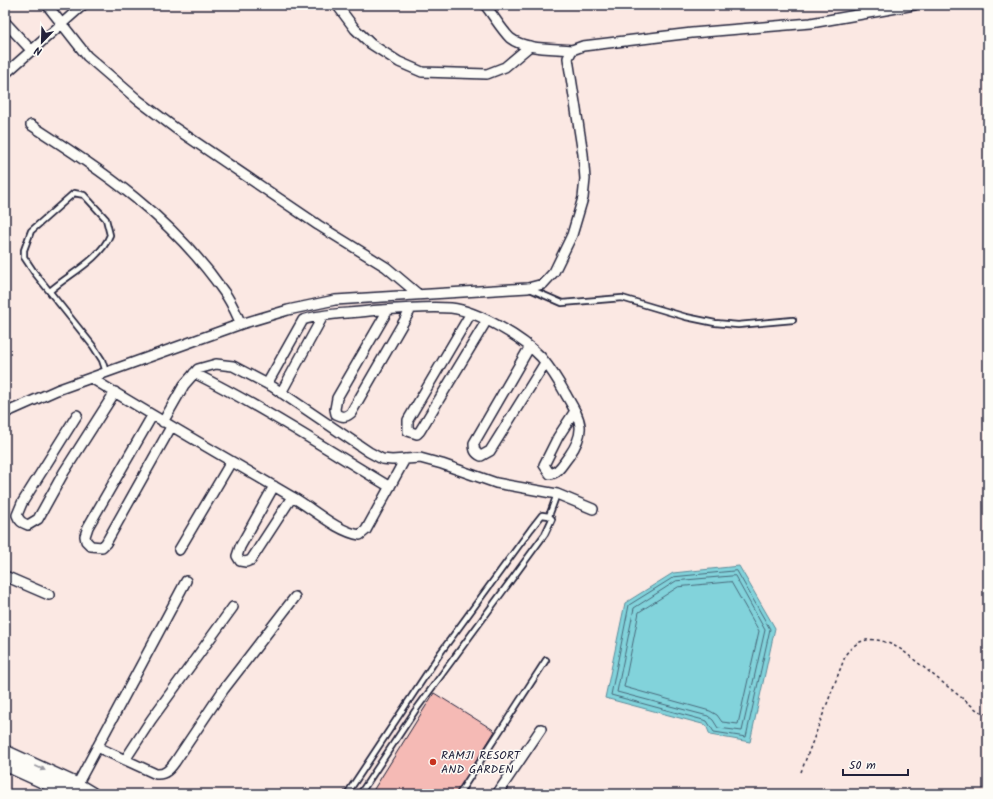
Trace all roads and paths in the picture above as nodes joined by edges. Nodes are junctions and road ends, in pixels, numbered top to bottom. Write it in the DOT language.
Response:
graph roads {
  1 [pos="47,5"];
  2 [pos="83,5"];
  3 [pos="337,5"];
  4 [pos="485,5"];
  5 [pos="914,5"];
  6 [pos="5,22"];
  7 [pos="62,24"];
  8 [pos="530,46"];
  9 [pos="31,50"];
  10 [pos="572,50"];
  11 [pos="5,74"];
  12 [pos="31,125"];
  13 [pos="528,288"];
  14 [pos="50,291"];
  15 [pos="418,294"];
  16 [pos="411,309"];
  17 [pos="388,310"];
  18 [pos="471,313"];
  19 [pos="323,316"];
  20 [pos="487,320"];
  21 [pos="793,320"];
  22 [pos="241,324"];
  23 [pos="529,348"];
  24 [pos="545,362"];
  25 [pos="106,372"];
  26 [pos="194,373"];
  27 [pos="91,378"];
  28 [pos="267,384"];
  29 [pos="115,392"];
  30 [pos="281,393"];
  31 [pos="574,411"];
  32 [pos="5,413"];
  33 [pos="77,415"];
  34 [pos="152,416"];
  35 [pos="167,424"];
  36 [pos="405,459"];
  37 [pos="231,462"];
  38 [pos="274,486"];
  39 [pos="390,487"];
  40 [pos="557,494"];
  41 [pos="292,497"];
  42 [pos="593,509"];
  43 [pos="549,516"];
  44 [pos="179,550"];
  45 [pos="5,576"];
  46 [pos="186,581"];
  47 [pos="49,595"];
  48 [pos="295,597"];
  49 [pos="233,607"];
  50 [pos="546,660"];
  51 [pos="988,715"];
  52 [pos="540,729"];
  53 [pos="97,747"];
  54 [pos="5,752"];
  55 [pos="125,760"];
  56 [pos="5,764"];
  57 [pos="802,772"];
  58 [pos="74,789"];
  59 [pos="92,794"];
  60 [pos="347,794"];
  61 [pos="360,794"];
  62 [pos="459,794"];
  63 [pos="497,794"];
  1 -- 7 [label="street"];
  2 -- 7 [label="street"];
  3 -- 8 [label="street"];
  4 -- 8 [label="street"];
  5 -- 10 [label="street"];
  6 -- 9 [label="street"];
  7 -- 9 [label="street"];
  7 -- 15 [label="street"];
  8 -- 10 [label="street"];
  9 -- 11 [label="street"];
  10 -- 13 [label="street"];
  12 -- 22 [label="street"];
  13 -- 15 [label="street"];
  13 -- 21 [label="lane"];
  14 -- 14 [label="lane"];
  14 -- 25 [label="lane"];
  15 -- 22 [label="street"];
  16 -- 17 [label="street"];
  16 -- 17 [label="street"];
  16 -- 18 [label="street"];
  17 -- 19 [label="street"];
  18 -- 20 [label="street"];
  18 -- 20 [label="street"];
  19 -- 28 [label="street"];
  19 -- 30 [label="street"];
  20 -- 23 [label="street"];
  22 -- 25 [label="street"];
  23 -- 24 [label="street"];
  23 -- 24 [label="street"];
  24 -- 31 [label="street"];
  25 -- 27 [label="street"];
  26 -- 28 [label="street"];
  26 -- 35 [label="street"];
  26 -- 39 [label="street"];
  27 -- 29 [label="street"];
  27 -- 32 [label="street"];
  28 -- 30 [label="street"];
  29 -- 33 [label="street"];
  29 -- 34 [label="street"];
  30 -- 36 [label="street"];
  31 -- 31 [label="street"];
  34 -- 35 [label="street"];
  34 -- 35 [label="street"];
  35 -- 37 [label="street"];
  36 -- 39 [label="street"];
  36 -- 40 [label="street"];
  37 -- 38 [label="street"];
  37 -- 44 [label="street"];
  38 -- 41 [label="street"];
  38 -- 41 [label="street"];
  39 -- 41 [label="street"];
  40 -- 42 [label="street"];
  40 -- 43 [label="lane"];
  43 -- 60 [label="lane"];
  43 -- 61 [label="lane"];
  45 -- 47 [label="street"];
  46 -- 53 [label="street"];
  48 -- 55 [label="street"];
  49 -- 55 [label="street"];
  50 -- 62 [label="lane"];
  51 -- 57 [label="path"];
  52 -- 63 [label="street"];
  53 -- 55 [label="street"];
  53 -- 58 [label="street"];
  54 -- 58 [label="street, one-way"];
  56 -- 58 [label="street"];
  58 -- 59 [label="street"];
}
